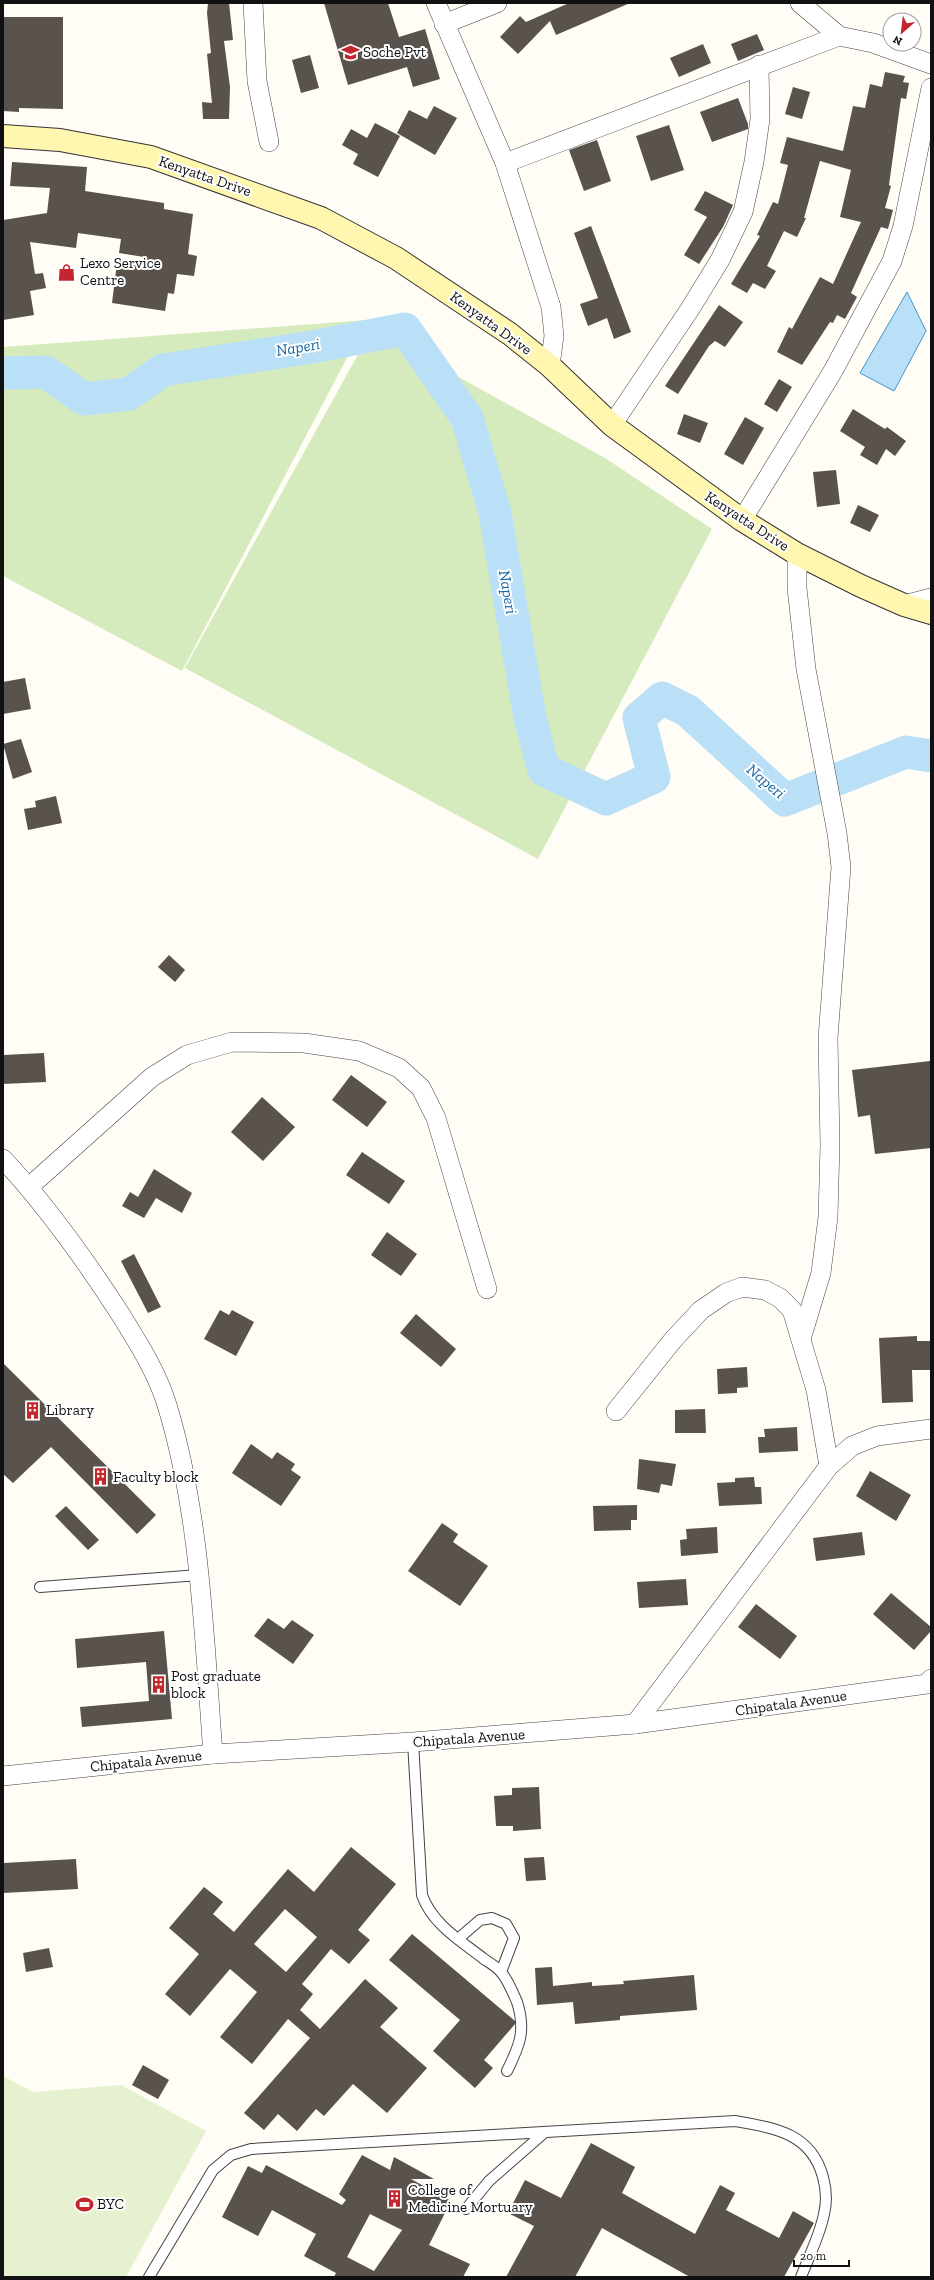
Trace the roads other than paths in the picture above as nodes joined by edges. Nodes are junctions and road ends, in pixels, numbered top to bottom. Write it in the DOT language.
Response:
graph roads {
  1 [pos="253,3"];
  2 [pos="436,3"];
  3 [pos="497,3"];
  4 [pos="800,3"];
  5 [pos="444,24"];
  6 [pos="839,36"];
  7 [pos="931,64"];
  8 [pos="759,65"];
  9 [pos="931,88"];
  10 [pos="3,136"];
  11 [pos="269,142"];
  12 [pos="505,163"];
  13 [pos="550,366"];
  14 [pos="612,425"];
  15 [pos="742,520"];
  16 [pos="796,554"];
  17 [pos="931,598"];
  18 [pos="904,605"];
  19 [pos="931,613"];
  20 [pos="3,1159"];
  21 [pos="29,1186"];
  22 [pos="487,1289"];
  23 [pos="801,1339"];
  24 [pos="616,1411"];
  25 [pos="931,1429"];
  26 [pos="829,1466"];
  27 [pos="199,1575"];
  28 [pos="40,1587"];
  29 [pos="930,1687"];
  30 [pos="635,1724"];
  31 [pos="413,1742"];
  32 [pos="213,1754"];
  33 [pos="3,1776"];
  34 [pos="458,1938"];
  35 [pos="501,1972"];
  36 [pos="507,2071"];
  37 [pos="545,2132"];
  38 [pos="466,2209"];
  39 [pos="150,2277"];
  40 [pos="801,2277"];
  1 -- 11 [label="street"];
  2 -- 5 [label="street"];
  3 -- 5 [label="street"];
  4 -- 6 [label="street"];
  5 -- 12 [label="street"];
  6 -- 7 [label="street"];
  6 -- 8 [label="street"];
  8 -- 12 [label="street"];
  8 -- 14 [label="street"];
  9 -- 15 [label="street"];
  10 -- 13 [label="main road, Kenyatta Drive"];
  12 -- 13 [label="street"];
  13 -- 14 [label="main road, Kenyatta Drive"];
  14 -- 15 [label="main road, Kenyatta Drive"];
  15 -- 16 [label="main road, Kenyatta Drive"];
  16 -- 18 [label="main road, Kenyatta Drive"];
  16 -- 23 [label="street"];
  17 -- 18 [label="street"];
  18 -- 19 [label="main road, Kenyatta Drive"];
  20 -- 21 [label="street"];
  21 -- 22 [label="street"];
  21 -- 27 [label="street"];
  23 -- 24 [label="street"];
  23 -- 26 [label="street"];
  25 -- 26 [label="street"];
  26 -- 30 [label="street"];
  27 -- 28 [label="lane"];
  27 -- 32 [label="street"];
  29 -- 30 [label="street, Chipatala Avenue"];
  30 -- 31 [label="street, Chipatala Avenue"];
  31 -- 32 [label="street, Chipatala Avenue"];
  31 -- 34 [label="lane"];
  32 -- 33 [label="street, Chipatala Avenue"];
  34 -- 35 [label="lane"];
  34 -- 35 [label="lane"];
  35 -- 36 [label="lane"];
  37 -- 38 [label="lane"];
  37 -- 39 [label="lane"];
  37 -- 40 [label="lane"];
}
